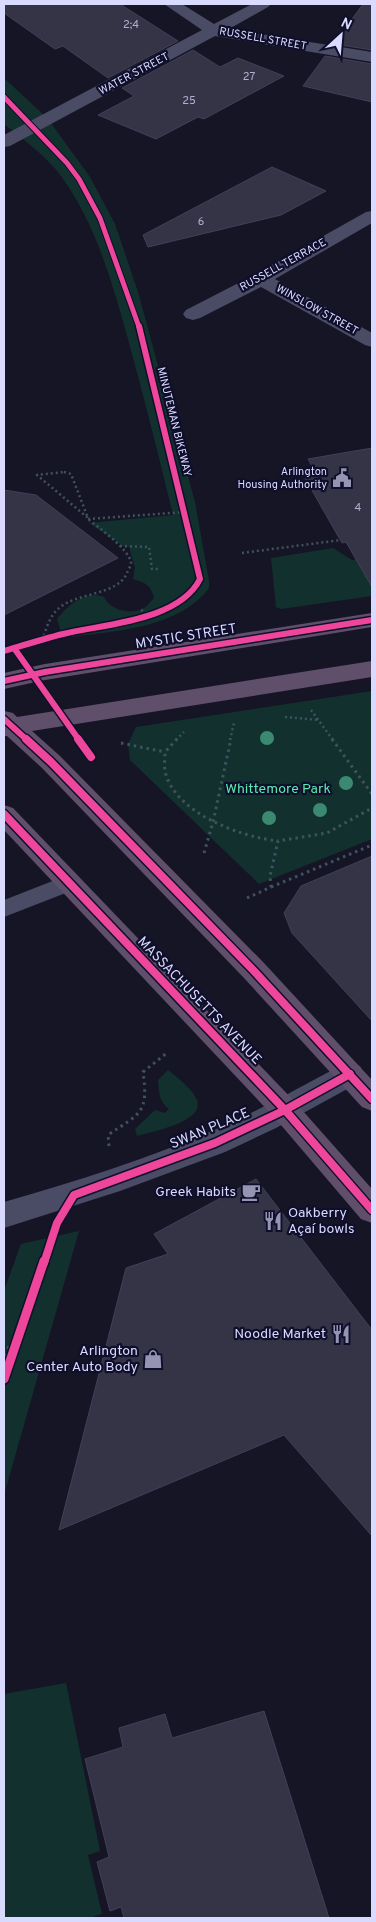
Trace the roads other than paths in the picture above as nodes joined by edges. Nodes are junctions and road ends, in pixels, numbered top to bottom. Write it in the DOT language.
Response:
graph roads {
  1 [pos="172,4"];
  2 [pos="263,4"];
  3 [pos="214,31"];
  4 [pos="372,57"];
  5 [pos="4,142"];
  6 [pos="372,216"];
  7 [pos="261,279"];
  8 [pos="193,314"];
  9 [pos="372,341"];
  10 [pos="372,620"];
  11 [pos="372,668"];
  12 [pos="4,681"];
  13 [pos="6,725"];
  14 [pos="4,814"];
  15 [pos="68,883"];
  16 [pos="39,896"];
  17 [pos="4,899"];
  18 [pos="4,909"];
  19 [pos="350,1074"];
  20 [pos="372,1099"];
  21 [pos="285,1110"];
  22 [pos="372,1210"];
  23 [pos="4,1215"];
  1 -- 3 [label="street"];
  2 -- 3 [label="street, WATER STREET"];
  3 -- 4 [label="street, RUSSELL STREET"];
  3 -- 5 [label="street, WATER STREET"];
  6 -- 7 [label="street, RUSSELL TERRACE"];
  7 -- 8 [label="street, RUSSELL TERRACE"];
  7 -- 9 [label="street, WINSLOW STREET"];
  10 -- 12 [label="highway, MYSTIC STREET"];
  11 -- 13 [label="highway"];
  13 -- 19 [label="highway"];
  14 -- 15 [label="highway, MASSACHUSETTS AVENUE"];
  15 -- 16 [label="lane"];
  15 -- 21 [label="highway, MASSACHUSETTS AVENUE"];
  16 -- 17 [label="lane"];
  16 -- 18 [label="lane"];
  19 -- 20 [label="highway"];
  19 -- 21 [label="street, SWAN PLACE"];
  21 -- 22 [label="highway, MASSACHUSETTS AVENUE"];
  21 -- 23 [label="street, SWAN PLACE"];
}
